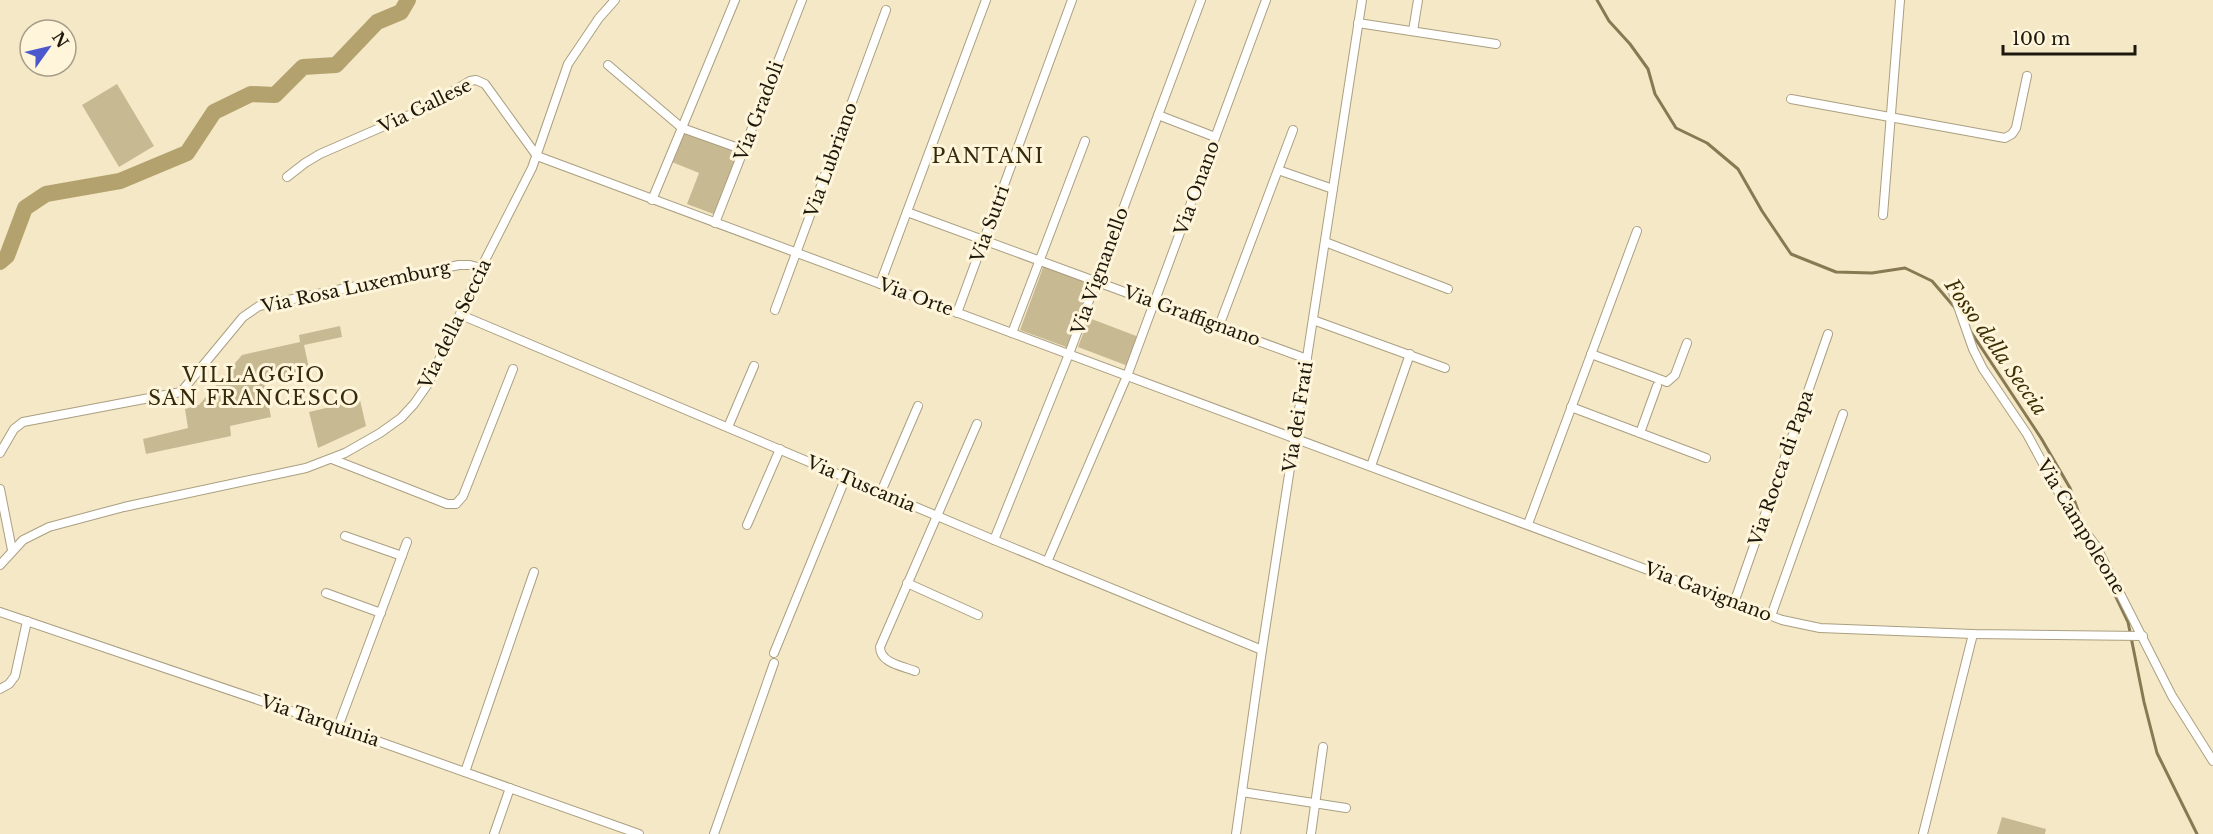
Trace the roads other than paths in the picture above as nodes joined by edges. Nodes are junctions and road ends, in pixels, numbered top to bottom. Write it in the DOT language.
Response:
graph roads {
  1 [pos="615,0"];
  2 [pos="735,0"];
  3 [pos="802,0"];
  4 [pos="986,0"];
  5 [pos="1072,0"];
  6 [pos="1201,0"];
  7 [pos="1266,0"];
  8 [pos="1362,0"];
  9 [pos="1418,0"];
  10 [pos="1899,0"];
  11 [pos="886,10"];
  12 [pos="1358,23"];
  13 [pos="1413,32"];
  14 [pos="1496,44"];
  15 [pos="608,65"];
  16 [pos="2027,76"];
  17 [pos="1791,99"];
  18 [pos="1158,116"];
  19 [pos="1891,118"];
  20 [pos="682,128"];
  21 [pos="1293,130"];
  22 [pos="1215,137"];
  23 [pos="1085,141"];
  24 [pos="744,150"];
  25 [pos="537,156"];
  26 [pos="1278,170"];
  27 [pos="287,177"];
  28 [pos="1333,189"];
  29 [pos="652,200"];
  30 [pos="907,212"];
  31 [pos="1883,215"];
  32 [pos="715,223"];
  33 [pos="1637,231"];
  34 [pos="984,240"];
  35 [pos="1325,242"];
  36 [pos="796,253"];
  37 [pos="1040,260"];
  38 [pos="481,268"];
  39 [pos="1096,281"];
  40 [pos="880,284"];
  41 [pos="1448,289"];
  42 [pos="1953,292"];
  43 [pos="1155,303"];
  44 [pos="775,310"];
  45 [pos="957,313"];
  46 [pos="461,315"];
  47 [pos="1313,320"];
  48 [pos="1219,326"];
  49 [pos="1012,333"];
  50 [pos="1828,334"];
  51 [pos="1687,343"];
  52 [pos="1069,354"];
  53 [pos="1410,354"];
  54 [pos="1591,354"];
  55 [pos="1307,359"];
  56 [pos="754,366"];
  57 [pos="1445,368"];
  58 [pos="513,369"];
  59 [pos="1127,376"];
  60 [pos="1657,386"];
  61 [pos="918,406"];
  62 [pos="1572,407"];
  63 [pos="1843,414"];
  64 [pos="977,424"];
  65 [pos="728,427"];
  66 [pos="1640,433"];
  67 [pos="1295,438"];
  68 [pos="780,449"];
  69 [pos="0,453"];
  70 [pos="1706,458"];
  71 [pos="332,459"];
  72 [pos="1371,466"];
  73 [pos="846,477"];
  74 [pos="0,489"];
  75 [pos="881,492"];
  76 [pos="937,516"];
  77 [pos="1528,524"];
  78 [pos="747,525"];
  79 [pos="345,536"];
  80 [pos="994,540"];
  81 [pos="407,542"];
  82 [pos="12,550"];
  83 [pos="402,556"];
  84 [pos="1047,562"];
  85 [pos="0,565"];
  86 [pos="534,572"];
  87 [pos="907,583"];
  88 [pos="326,593"];
  89 [pos="1734,603"];
  90 [pos="0,612"];
  91 [pos="381,613"];
  92 [pos="978,615"];
  93 [pos="1771,616"];
  94 [pos="27,621"];
  95 [pos="1973,634"];
  96 [pos="2143,636"];
  97 [pos="1262,650"];
  98 [pos="774,653"];
  99 [pos="774,663"];
  100 [pos="915,671"];
  101 [pos="0,689"];
  102 [pos="338,727"];
  103 [pos="1323,747"];
  104 [pos="2213,761"];
  105 [pos="465,772"];
  106 [pos="510,788"];
  107 [pos="1242,792"];
  108 [pos="1315,803"];
  109 [pos="1346,808"];
  110 [pos="494,834"];
  111 [pos="639,834"];
  112 [pos="714,834"];
  113 [pos="1236,834"];
  114 [pos="1311,834"];
  115 [pos="1923,834"];
  1 -- 25 [label="street, Via della Seccia"];
  2 -- 20 [label="street"];
  3 -- 24 [label="street, Via Gradoli"];
  4 -- 30 [label="street"];
  5 -- 34 [label="street, Via Sutri"];
  6 -- 18 [label="street, Via Vignanello"];
  7 -- 22 [label="street, Via Onano"];
  8 -- 12 [label="street, Via dei Frati"];
  9 -- 13 [label="street"];
  10 -- 19 [label="street"];
  11 -- 36 [label="street, Via Lubriano"];
  12 -- 13 [label="street"];
  12 -- 28 [label="street, Via dei Frati"];
  13 -- 14 [label="street"];
  15 -- 20 [label="street"];
  16 -- 19 [label="street"];
  17 -- 19 [label="street"];
  18 -- 22 [label="street"];
  18 -- 39 [label="street, Via Vignanello"];
  19 -- 31 [label="street"];
  20 -- 24 [label="street"];
  20 -- 29 [label="street"];
  21 -- 26 [label="street"];
  22 -- 43 [label="street, Via Onano"];
  23 -- 37 [label="street"];
  24 -- 32 [label="street, Via Gradoli"];
  25 -- 27 [label="street, Via Gallese"];
  25 -- 29 [label="street, Via Orte"];
  25 -- 38 [label="street, Via della Seccia"];
  26 -- 28 [label="street"];
  26 -- 48 [label="street"];
  28 -- 35 [label="street, Via dei Frati"];
  29 -- 32 [label="street, Via Orte"];
  30 -- 34 [label="street, Via Graffignano"];
  30 -- 40 [label="street"];
  32 -- 36 [label="street, Via Orte"];
  33 -- 54 [label="street"];
  34 -- 37 [label="street, Via Graffignano"];
  34 -- 45 [label="street, Via Sutri"];
  35 -- 41 [label="street"];
  35 -- 47 [label="street, Via dei Frati"];
  36 -- 40 [label="street, Via Orte"];
  36 -- 44 [label="street, Via Lubriano"];
  37 -- 39 [label="street, Via Graffignano"];
  37 -- 49 [label="street"];
  38 -- 46 [label="street, Via della Seccia"];
  38 -- 69 [label="street, Via Rosa Luxemburg"];
  39 -- 43 [label="street, Via Graffignano"];
  39 -- 52 [label="street, Via Vignanello"];
  40 -- 45 [label="street, Via Orte"];
  42 -- 96 [label="street, Via Campoleone"];
  43 -- 48 [label="street, Via Graffignano"];
  43 -- 59 [label="street, Via Onano"];
  45 -- 49 [label="street, Via Orte"];
  46 -- 65 [label="street, Via Tuscania"];
  46 -- 71 [label="street, Via della Seccia"];
  47 -- 53 [label="street"];
  47 -- 55 [label="street, Via dei Frati"];
  48 -- 55 [label="street, Via Graffignano"];
  49 -- 52 [label="street, Via Orte"];
  50 -- 89 [label="street, Via Rocca di Papa"];
  51 -- 54 [label="street"];
  52 -- 59 [label="street, Via Orte"];
  52 -- 80 [label="street, Via Vignanello"];
  53 -- 57 [label="street"];
  53 -- 72 [label="street"];
  54 -- 62 [label="street"];
  55 -- 67 [label="street, Via dei Frati"];
  56 -- 65 [label="street"];
  58 -- 71 [label="street"];
  59 -- 67 [label="street, Via Orte"];
  59 -- 84 [label="street, Via Onano"];
  60 -- 66 [label="street"];
  61 -- 75 [label="street"];
  62 -- 66 [label="street"];
  62 -- 77 [label="street"];
  63 -- 93 [label="street"];
  64 -- 76 [label="street"];
  65 -- 68 [label="street, Via Tuscania"];
  66 -- 70 [label="street"];
  67 -- 72 [label="street, Via Gavignano"];
  67 -- 97 [label="street, Via dei Frati"];
  68 -- 73 [label="street, Via Tuscania"];
  68 -- 78 [label="street"];
  71 -- 82 [label="street, Via della Seccia"];
  72 -- 77 [label="street, Via Gavignano"];
  73 -- 75 [label="street, Via Tuscania"];
  73 -- 98 [label="street"];
  74 -- 82 [label="street"];
  75 -- 76 [label="street, Via Tuscania"];
  76 -- 80 [label="street, Via Tuscania"];
  76 -- 87 [label="street"];
  77 -- 89 [label="street, Via Gavignano"];
  79 -- 83 [label="street"];
  80 -- 84 [label="street, Via Tuscania"];
  81 -- 83 [label="street"];
  82 -- 85 [label="street, Via della Seccia"];
  83 -- 91 [label="street"];
  84 -- 97 [label="street, Via Tuscania"];
  86 -- 105 [label="street"];
  87 -- 92 [label="street"];
  87 -- 100 [label="street"];
  88 -- 91 [label="street"];
  89 -- 93 [label="street, Via Gavignano"];
  90 -- 94 [label="street, Via Tarquinia"];
  91 -- 102 [label="street"];
  93 -- 95 [label="street, Via Gavignano"];
  94 -- 101 [label="street"];
  94 -- 102 [label="street, Via Tarquinia"];
  95 -- 96 [label="street, Via Gavignano"];
  95 -- 115 [label="street"];
  96 -- 104 [label="street, Via Campoleone"];
  97 -- 107 [label="street, Via dei Frati"];
  99 -- 112 [label="street"];
  102 -- 105 [label="street, Via Tarquinia"];
  103 -- 108 [label="street"];
  105 -- 106 [label="street, Via Tarquinia"];
  106 -- 110 [label="street"];
  106 -- 111 [label="street, Via Tarquinia"];
  107 -- 108 [label="street"];
  107 -- 113 [label="street, Via dei Frati"];
  108 -- 109 [label="street"];
  108 -- 114 [label="street"];
}
